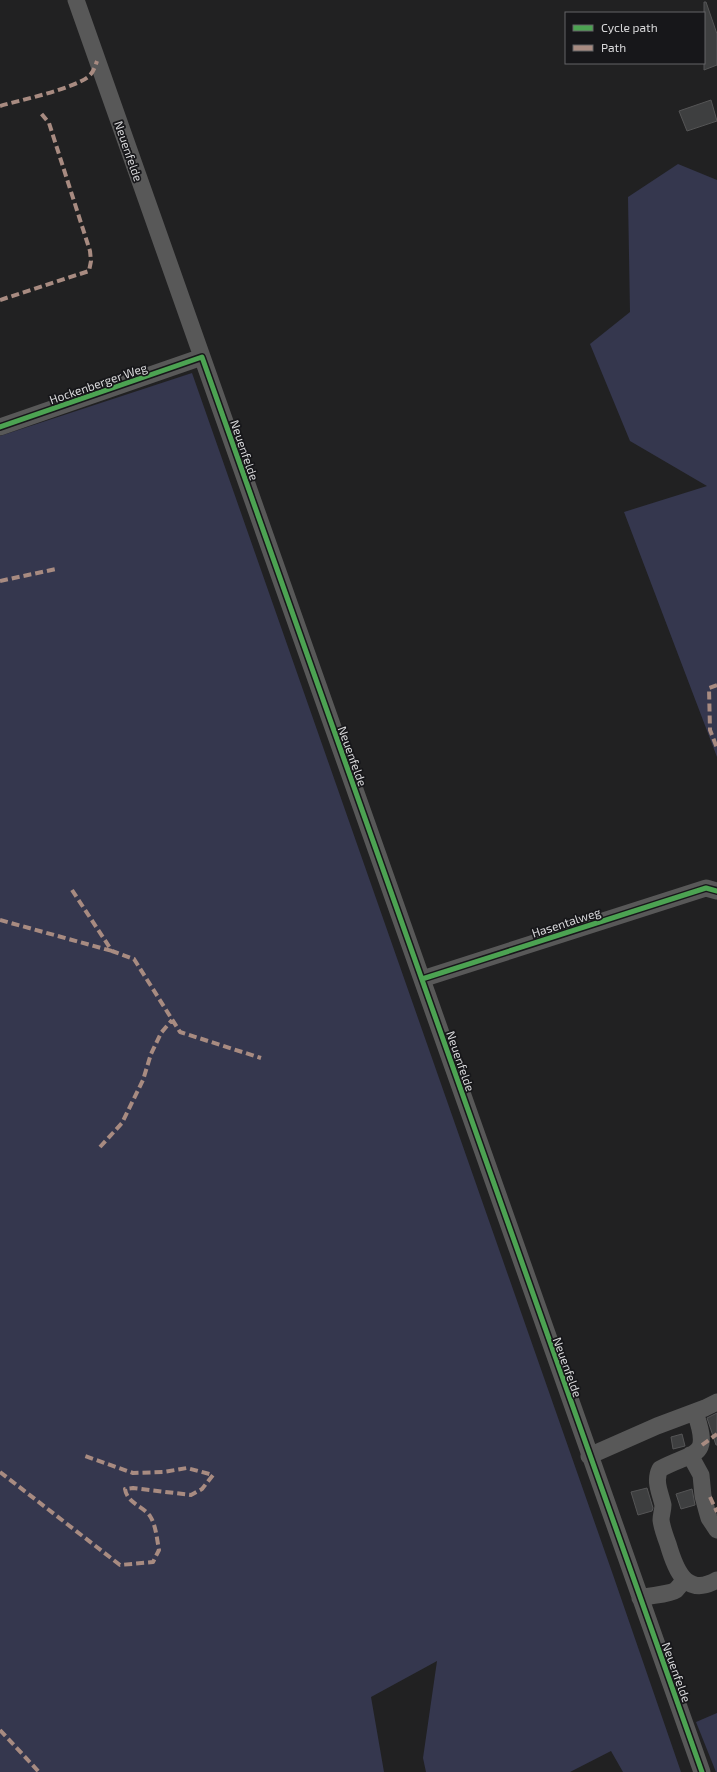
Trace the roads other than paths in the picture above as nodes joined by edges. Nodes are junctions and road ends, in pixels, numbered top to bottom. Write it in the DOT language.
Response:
graph roads {
  1 [pos="76,0"];
  2 [pos="202,357"];
  3 [pos="0,427"];
  4 [pos="717,891"];
  5 [pos="422,979"];
  6 [pos="717,1402"];
  7 [pos="694,1412"];
  8 [pos="690,1455"];
  9 [pos="589,1456"];
  10 [pos="717,1530"];
  11 [pos="684,1580"];
  12 [pos="717,1580"];
  13 [pos="640,1598"];
  14 [pos="702,1772"];
  1 -- 2 [label="street, Neuenfelde"];
  2 -- 3 [label="street, Hockenberger Weg"];
  2 -- 5 [label="street, Neuenfelde"];
  4 -- 5 [label="street, Hasentalweg"];
  5 -- 9 [label="street, Neuenfelde"];
  6 -- 7 [label="street"];
  7 -- 8 [label="street"];
  7 -- 9 [label="street"];
  8 -- 10 [label="street"];
  8 -- 11 [label="street"];
  9 -- 13 [label="street, Neuenfelde"];
  11 -- 12 [label="street"];
  11 -- 13 [label="street"];
  13 -- 14 [label="street, Neuenfelde"];
}
